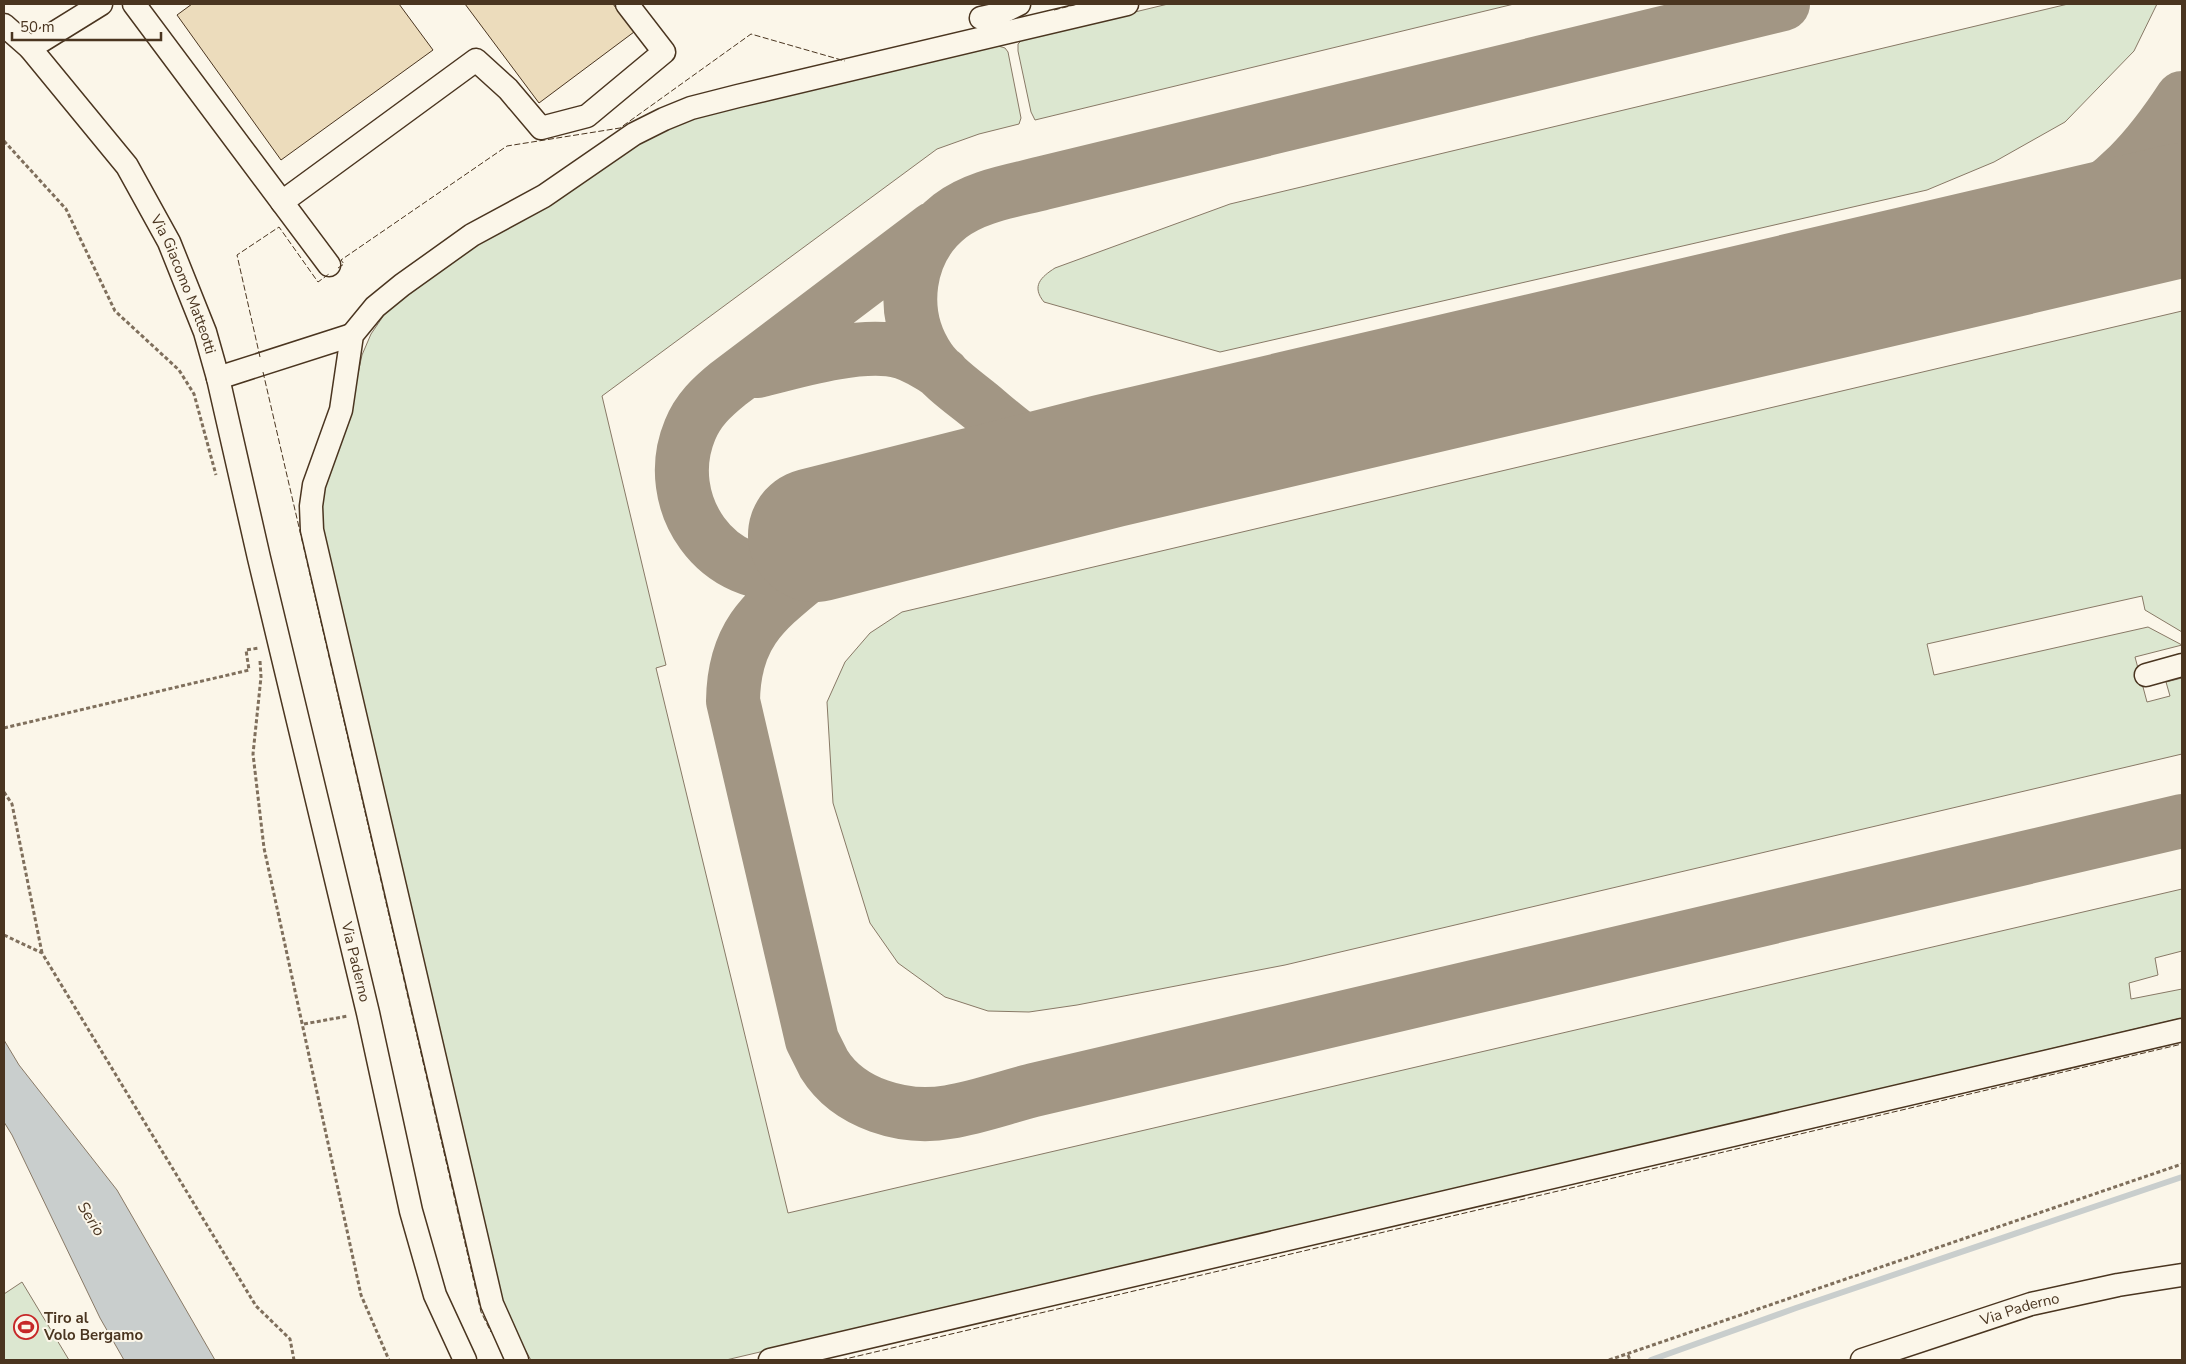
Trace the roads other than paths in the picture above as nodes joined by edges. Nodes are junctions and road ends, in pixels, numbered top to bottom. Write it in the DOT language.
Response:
graph roads {
  1 [pos="102,4"];
  2 [pos="134,4"];
  3 [pos="627,4"];
  4 [pos="1019,4"];
  5 [pos="1127,4"];
  6 [pos="980,18"];
  7 [pos="4,25"];
  8 [pos="30,48"];
  9 [pos="282,202"];
  10 [pos="329,265"];
  11 [pos="352,334"];
  12 [pos="218,378"];
  13 [pos="259,558"];
  14 [pos="2182,665"];
  15 [pos="2146,674"];
  16 [pos="2182,1030"];
  17 [pos="2182,1275"];
  18 [pos="465,1360"];
  19 [pos="517,1360"];
  20 [pos="770,1360"];
  21 [pos="1862,1360"];
  1 -- 8 [label="street"];
  2 -- 9 [label="street"];
  3 -- 9 [label="street"];
  4 -- 6 [label="street"];
  5 -- 11 [label="street"];
  7 -- 8 [label="street, Via Giacomo Matteotti"];
  8 -- 12 [label="street, Via Giacomo Matteotti"];
  9 -- 10 [label="street"];
  11 -- 12 [label="street"];
  11 -- 19 [label="street"];
  12 -- 13 [label="street, Via Giacomo Matteotti"];
  13 -- 18 [label="street, Via Paderno"];
  14 -- 15 [label="street"];
  16 -- 20 [label="street"];
  17 -- 21 [label="street, Via Paderno"];
}
